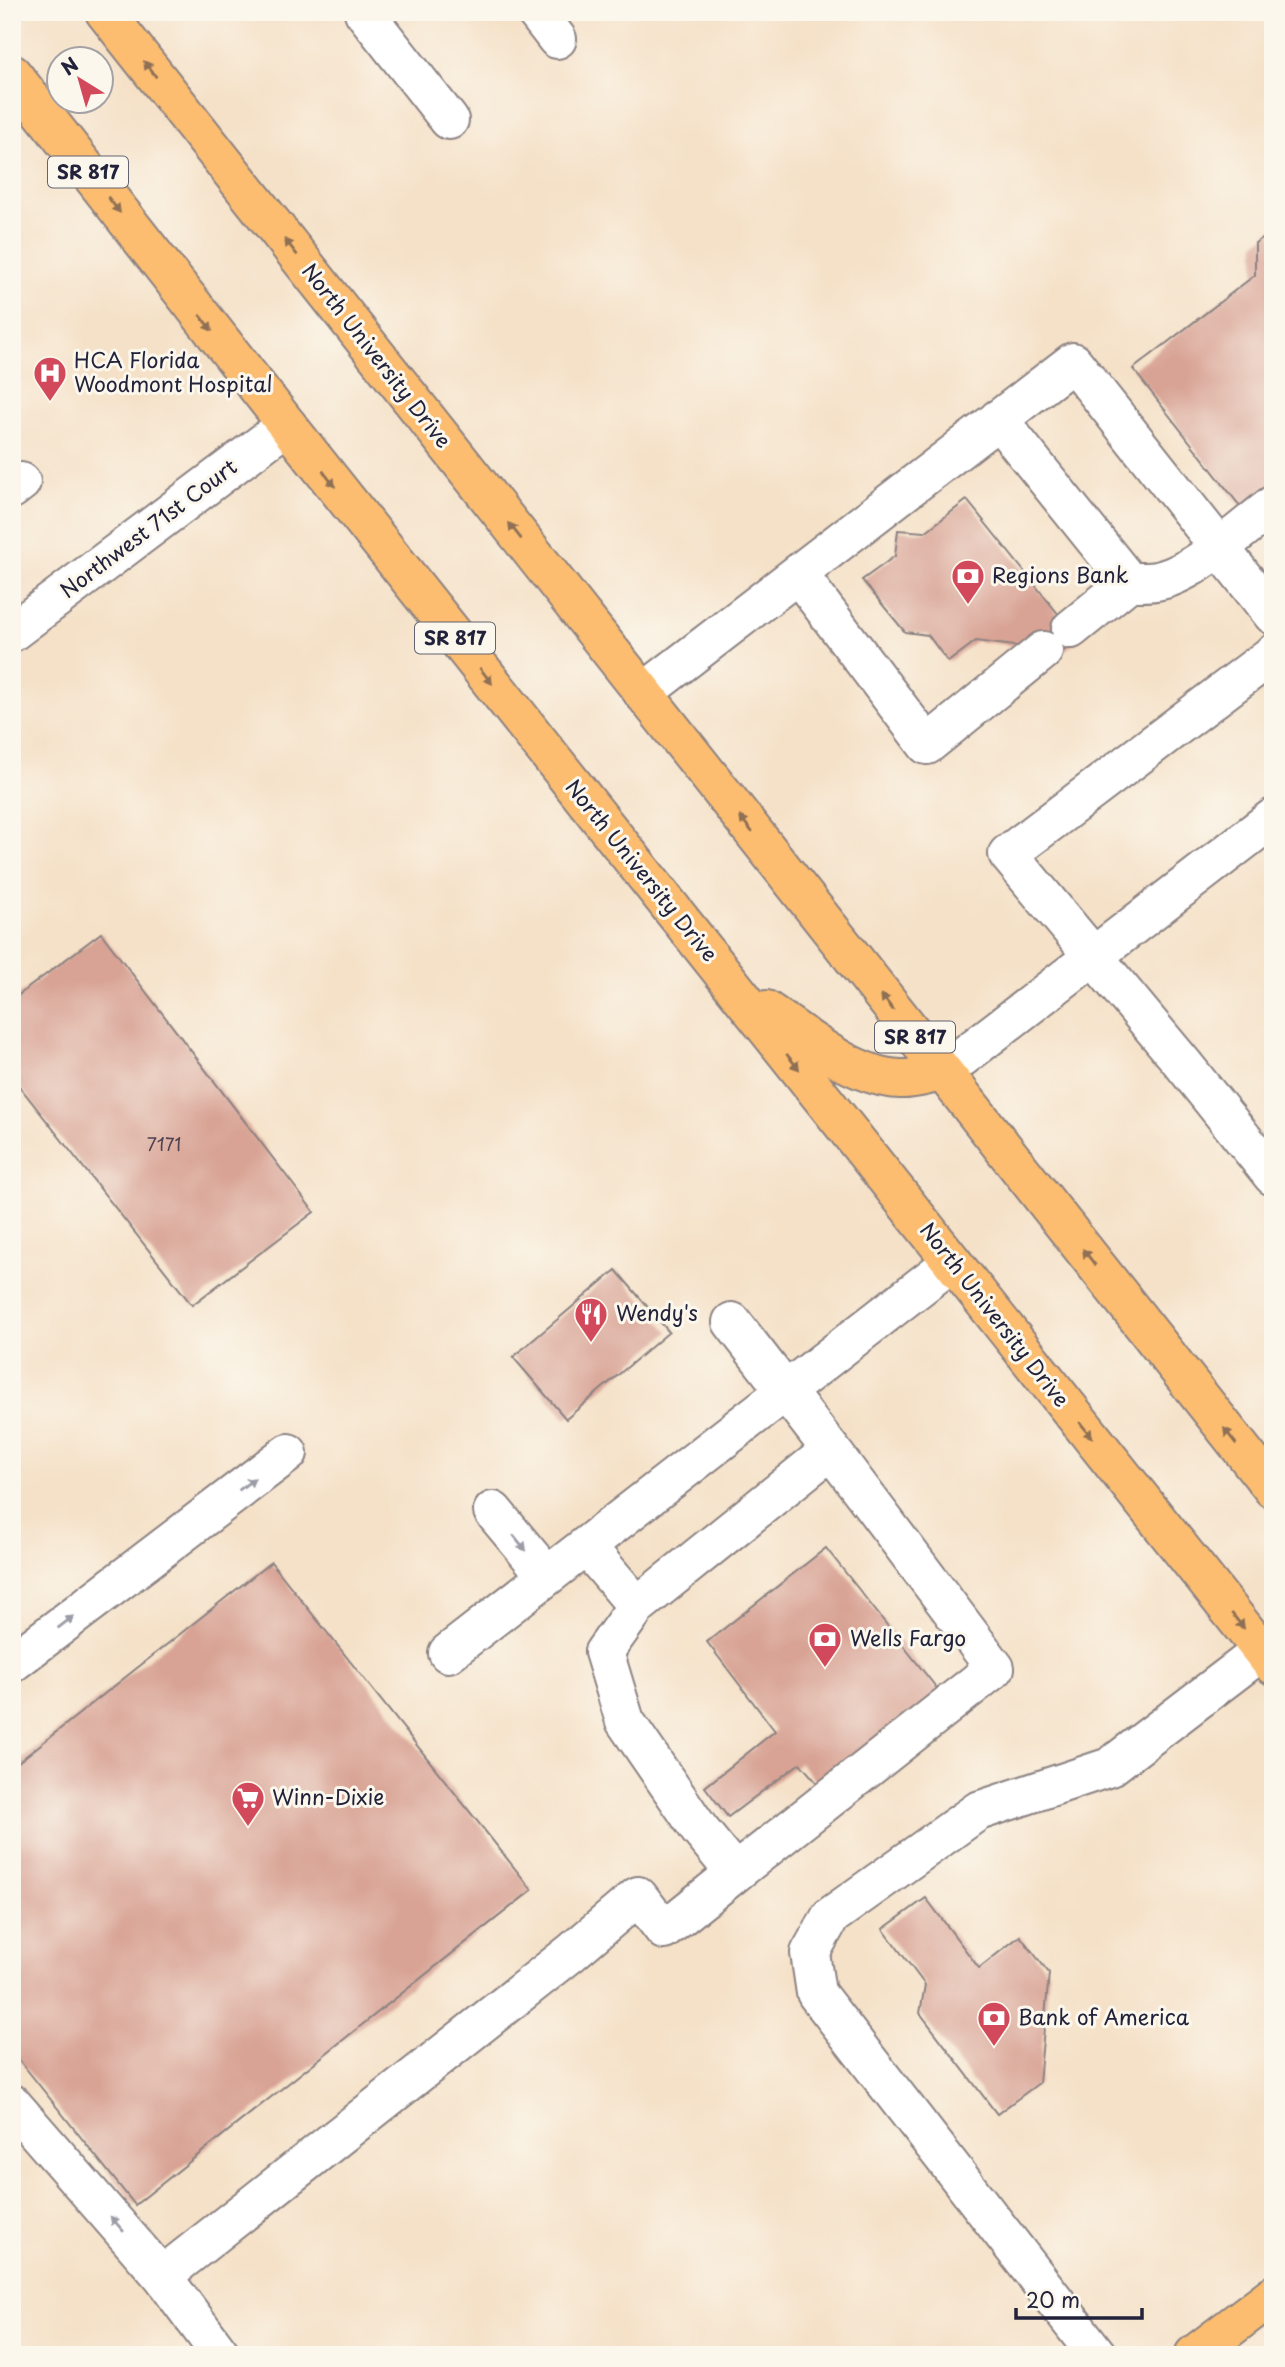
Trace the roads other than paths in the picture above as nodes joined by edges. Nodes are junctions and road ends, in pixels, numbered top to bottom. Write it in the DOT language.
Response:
graph roads {
  1 [pos="105,12"];
  2 [pos="364,12"];
  3 [pos="12,74"];
  4 [pos="449,120"];
  5 [pos="998,419"];
  6 [pos="287,425"];
  7 [pos="1273,505"];
  8 [pos="1219,547"];
  9 [pos="798,574"];
  10 [pos="1129,582"];
  11 [pos="1273,615"];
  12 [pos="12,632"];
  13 [pos="1273,654"];
  14 [pos="643,693"];
  15 [pos="1273,818"];
  16 [pos="1093,956"];
  17 [pos="735,989"];
  18 [pos="943,1072"];
  19 [pos="1273,1176"];
  20 [pos="952,1262"];
  21 [pos="732,1322"];
  22 [pos="786,1391"];
  23 [pos="831,1451"];
  24 [pos="288,1453"];
  25 [pos="1273,1489"];
  26 [pos="494,1511"];
  27 [pos="586,1546"];
  28 [pos="547,1576"];
  29 [pos="637,1606"];
  30 [pos="448,1653"];
  31 [pos="1267,1658"];
  32 [pos="12,1663"];
  33 [pos="735,1873"];
  34 [pos="12,2104"];
  35 [pos="162,2276"];
  36 [pos="1273,2295"];
  37 [pos="221,2355"];
  38 [pos="1097,2355"];
  39 [pos="1194,2355"];
  14 -- 1 [label="main road, North University Drive / SR 817, one-way"];
  2 -- 4 [label="street"];
  3 -- 6 [label="main road, North University Drive / SR 817, one-way"];
  5 -- 8 [label="street"];
  5 -- 9 [label="street"];
  5 -- 10 [label="street"];
  6 -- 12 [label="street, Northwest 71st Court"];
  6 -- 17 [label="main road, North University Drive / SR 817, one-way"];
  7 -- 8 [label="street"];
  8 -- 10 [label="street"];
  8 -- 11 [label="street"];
  9 -- 10 [label="street"];
  9 -- 14 [label="street"];
  13 -- 16 [label="street"];
  18 -- 14 [label="main road, North University Drive / SR 817, one-way"];
  15 -- 16 [label="street"];
  16 -- 18 [label="street"];
  16 -- 19 [label="street"];
  17 -- 18 [label="main road"];
  17 -- 20 [label="main road, North University Drive / SR 817, one-way"];
  25 -- 18 [label="main road, North University Drive / SR 817, one-way"];
  20 -- 22 [label="street"];
  20 -- 31 [label="main road, North University Drive / SR 817, one-way"];
  21 -- 22 [label="street"];
  22 -- 23 [label="street"];
  22 -- 27 [label="street"];
  23 -- 29 [label="street"];
  23 -- 33 [label="street"];
  32 -- 24 [label="street, one-way"];
  26 -- 28 [label="street, one-way"];
  27 -- 28 [label="street"];
  27 -- 29 [label="street"];
  28 -- 30 [label="street"];
  29 -- 33 [label="street"];
  31 -- 38 [label="street"];
  33 -- 35 [label="street"];
  35 -- 34 [label="street, one-way"];
  35 -- 37 [label="street"];
  36 -- 39 [label="main road"];
}
